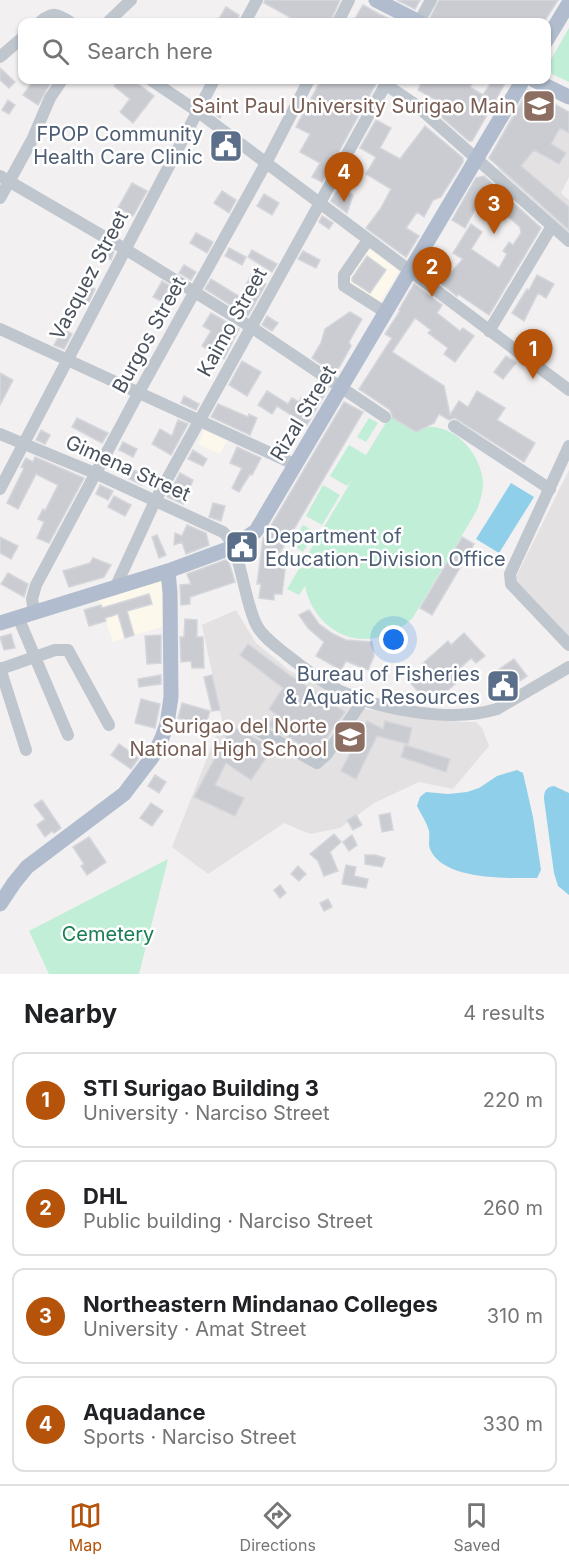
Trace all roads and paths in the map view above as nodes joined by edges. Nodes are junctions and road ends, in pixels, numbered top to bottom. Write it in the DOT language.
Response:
graph roads {
  1 [pos="131,0"];
  2 [pos="257,0"];
  3 [pos="349,0"];
  4 [pos="376,0"];
  5 [pos="430,0"];
  6 [pos="569,2"];
  7 [pos="45,18"];
  8 [pos="64,18"];
  9 [pos="112,18"];
  10 [pos="247,18"];
  11 [pos="340,18"];
  12 [pos="411,18"];
  13 [pos="421,18"];
  14 [pos="551,33"];
  15 [pos="18,41"];
  16 [pos="0,57"];
  17 [pos="59,84"];
  18 [pos="157,84"];
  19 [pos="212,84"];
  20 [pos="307,84"];
  21 [pos="386,84"];
  22 [pos="390,84"];
  23 [pos="521,84"];
  24 [pos="542,84"];
  25 [pos="569,97"];
  26 [pos="197,111"];
  27 [pos="477,160"];
  28 [pos="266,164"];
  29 [pos="5,179"];
  30 [pos="0,198"];
  31 [pos="320,204"];
  32 [pos="552,226"];
  33 [pos="368,240"];
  34 [pos="569,241"];
  35 [pos="125,249"];
  36 [pos="411,271"];
  37 [pos="194,293"];
  38 [pos="385,312"];
  39 [pos="251,327"];
  40 [pos="0,329"];
  41 [pos="489,330"];
  42 [pos="66,359"];
  43 [pos="341,387"];
  44 [pos="569,390"];
  45 [pos="139,392"];
  46 [pos="386,417"];
  47 [pos="199,421"];
  48 [pos="454,426"];
  49 [pos="0,434"];
  50 [pos="24,444"];
  51 [pos="569,446"];
  52 [pos="296,465"];
  53 [pos="97,474"];
  54 [pos="0,489"];
  55 [pos="550,489"];
  56 [pos="155,501"];
  57 [pos="233,547"];
  58 [pos="168,571"];
  59 [pos="116,586"];
  60 [pos="34,612"];
  61 [pos="18,617"];
  62 [pos="0,623"];
  63 [pos="569,645"];
  64 [pos="35,656"];
  65 [pos="569,667"];
  66 [pos="0,669"];
  67 [pos="363,700"];
  68 [pos="109,725"];
  69 [pos="254,728"];
  70 [pos="68,735"];
  71 [pos="26,750"];
  72 [pos="0,904"];
  1 -- 9 [label="street"];
  2 -- 10 [label="street"];
  3 -- 11 [label="street"];
  4 -- 12 [label="main road"];
  5 -- 13 [label="street"];
  6 -- 14 [label="main road"];
  7 -- 8 [label="street"];
  15 -- 16 [label="street"];
  17 -- 29 [label="street"];
  18 -- 26 [label="street"];
  19 -- 26 [label="street, Vasquez Street"];
  20 -- 28 [label="street, Burgos Street"];
  21 -- 31 [label="street, Kaimo Street"];
  22 -- 27 [label="street"];
  23 -- 27 [label="main road, Rizal Street"];
  24 -- 25 [label="main road"];
  26 -- 28 [label="street"];
  26 -- 35 [label="street, Vasquez Street"];
  27 -- 32 [label="street"];
  27 -- 36 [label="main road, Rizal Street"];
  28 -- 31 [label="street"];
  28 -- 37 [label="street, Burgos Street"];
  29 -- 30 [label="street"];
  29 -- 35 [label="street"];
  31 -- 33 [label="street"];
  31 -- 39 [label="street, Kaimo Street"];
  32 -- 34 [label="street"];
  32 -- 41 [label="street"];
  33 -- 36 [label="street"];
  33 -- 38 [label="street"];
  35 -- 37 [label="street"];
  35 -- 42 [label="street, Vasquez Street"];
  36 -- 38 [label="main road, Rizal Street"];
  36 -- 41 [label="street"];
  37 -- 39 [label="street"];
  37 -- 45 [label="street, Burgos Street"];
  38 -- 43 [label="main road, Rizal Street"];
  39 -- 43 [label="street"];
  39 -- 47 [label="street, Kaimo Street"];
  40 -- 42 [label="street"];
  41 -- 44 [label="street"];
  42 -- 45 [label="street"];
  42 -- 50 [label="street, Vasquez Street"];
  43 -- 46 [label="street"];
  43 -- 52 [label="main road, Rizal Street"];
  45 -- 47 [label="street"];
  45 -- 53 [label="street, Burgos Street"];
  47 -- 52 [label="street"];
  47 -- 56 [label="street, Kaimo Street"];
  48 -- 55 [label="street"];
  49 -- 50 [label="street, Gimena Street"];
  50 -- 53 [label="street, Gimena Street"];
  50 -- 54 [label="street, Vasquez Street"];
  51 -- 55 [label="street"];
  52 -- 57 [label="main road, Rizal Street"];
  53 -- 56 [label="street, Gimena Street"];
  53 -- 60 [label="street, Burgos Street"];
  55 -- 63 [label="street"];
  56 -- 57 [label="street, Gimena Street"];
  56 -- 59 [label="street, Kaimo Street"];
  57 -- 58 [label="main road, Rizal Street"];
  57 -- 67 [label="street"];
  58 -- 59 [label="main road, Rizal Street"];
  58 -- 72 [label="main road"];
  59 -- 60 [label="main road, Rizal Street"];
  60 -- 61 [label="main road, Rizal Street"];
  61 -- 62 [label="main road, Rizal Street"];
  61 -- 64 [label="street"];
  64 -- 66 [label="street"];
  64 -- 68 [label="street"];
  64 -- 70 [label="street"];
  65 -- 67 [label="street"];
  66 -- 71 [label="street"];
  67 -- 69 [label="street"];
}
